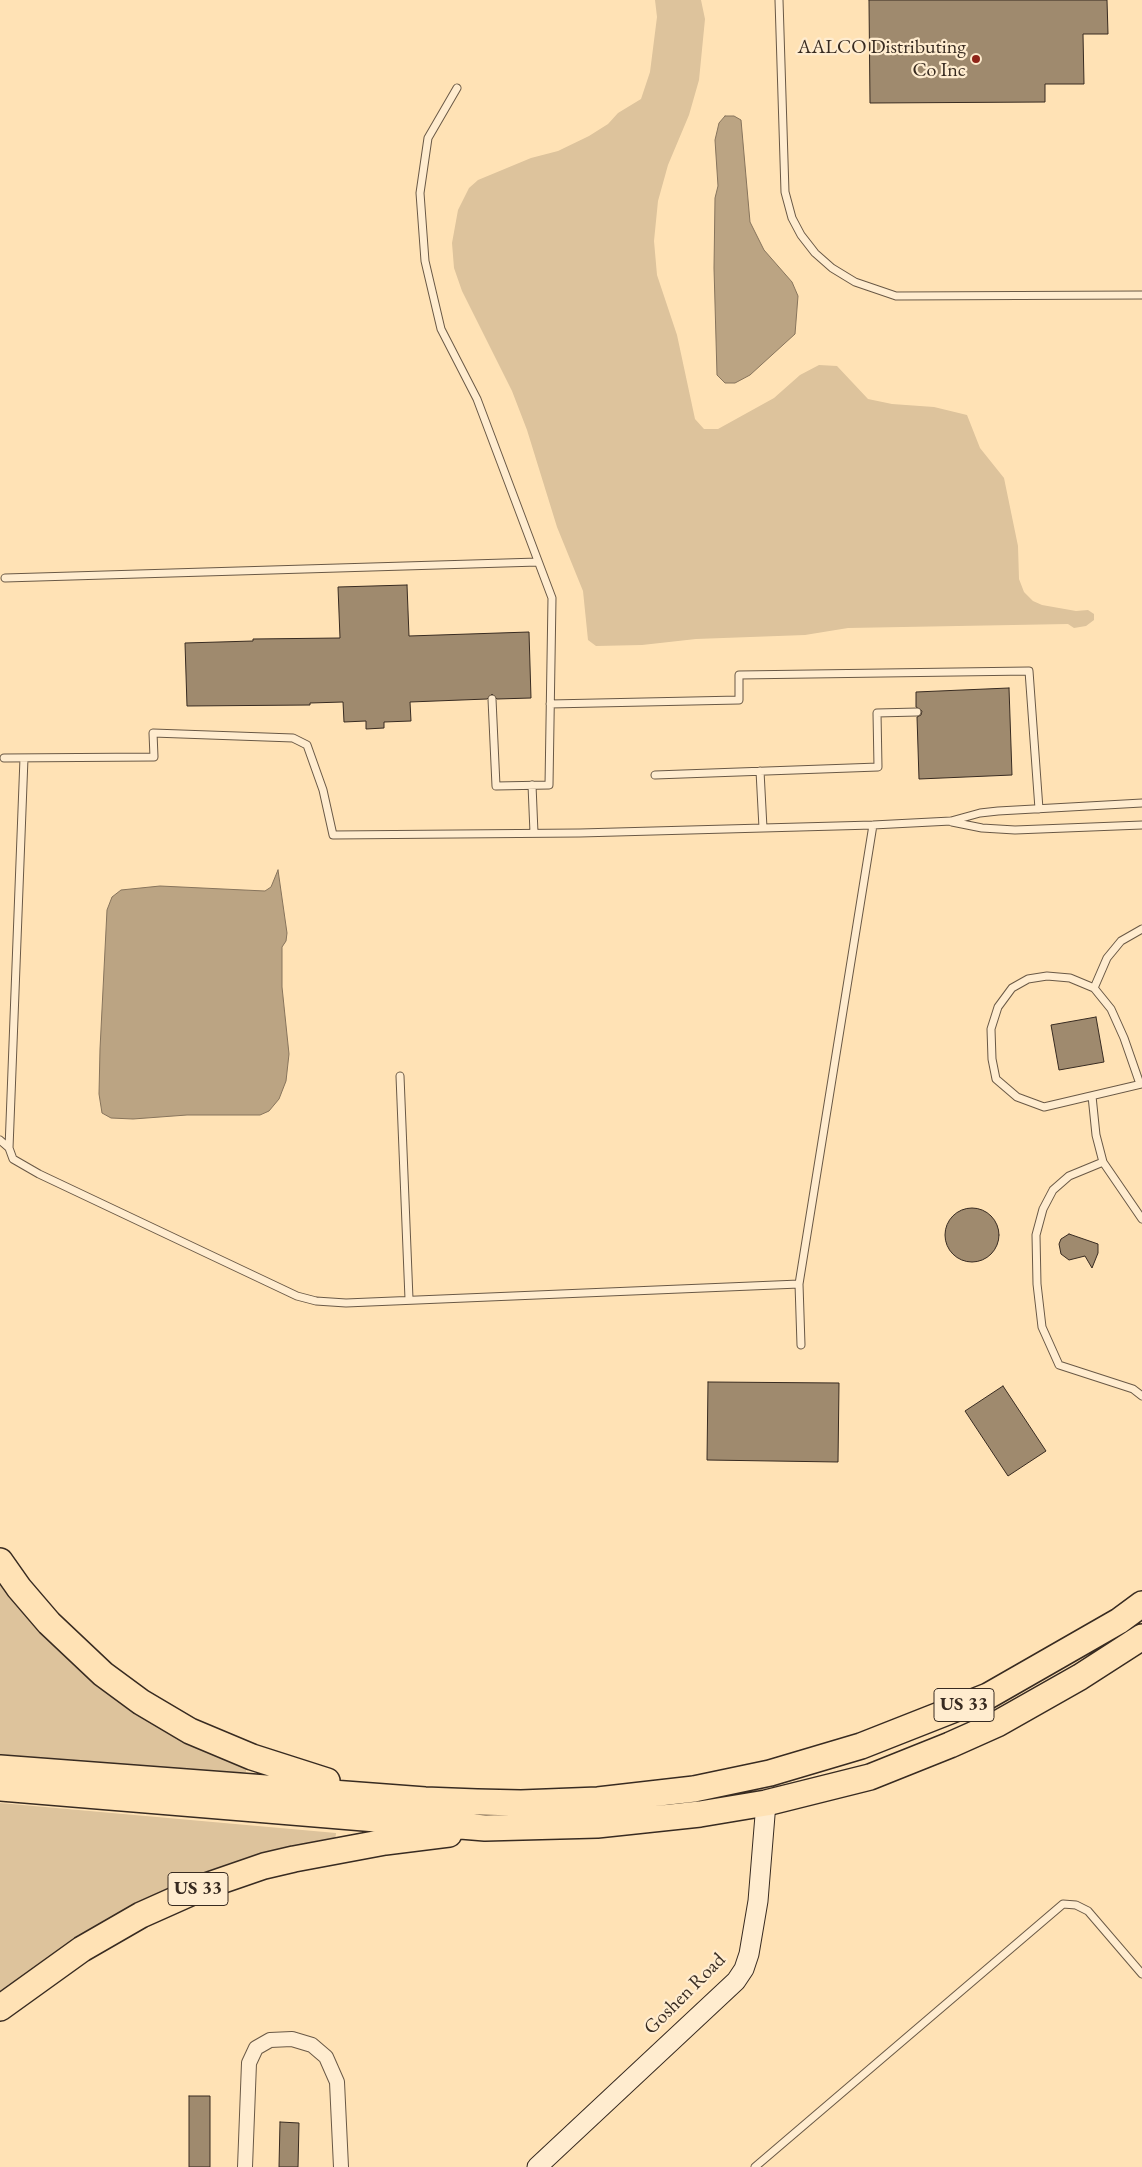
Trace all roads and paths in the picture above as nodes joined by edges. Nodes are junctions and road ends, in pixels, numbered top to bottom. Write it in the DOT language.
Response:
graph roads {
  1 [pos="779,0"];
  2 [pos="457,88"];
  3 [pos="1142,294"];
  4 [pos="538,562"];
  5 [pos="6,578"];
  6 [pos="492,699"];
  7 [pos="550,704"];
  8 [pos="916,712"];
  9 [pos="4,758"];
  10 [pos="24,758"];
  11 [pos="760,772"];
  12 [pos="655,775"];
  13 [pos="532,785"];
  14 [pos="1142,803"];
  15 [pos="1039,809"];
  16 [pos="951,822"];
  17 [pos="873,825"];
  18 [pos="1142,825"];
  19 [pos="763,828"];
  20 [pos="534,833"];
  21 [pos="1142,929"];
  22 [pos="1094,988"];
  23 [pos="400,1076"];
  24 [pos="1141,1084"];
  25 [pos="1092,1096"];
  26 [pos="0,1140"];
  27 [pos="8,1148"];
  28 [pos="1103,1162"];
  29 [pos="1142,1219"];
  30 [pos="799,1284"];
  31 [pos="409,1299"];
  32 [pos="801,1346"];
  33 [pos="1142,1396"];
  34 [pos="0,1561"];
  35 [pos="1142,1604"];
  36 [pos="1142,1637"];
  37 [pos="0,1768"];
  38 [pos="0,1788"];
  39 [pos="425,1800"];
  40 [pos="766,1803"];
  41 [pos="485,1828"];
  42 [pos="1142,1974"];
  43 [pos="0,2008"];
  44 [pos="245,2167"];
  45 [pos="341,2167"];
  46 [pos="537,2167"];
  47 [pos="755,2167"];
  1 -- 3 [label="lane"];
  2 -- 4 [label="lane"];
  4 -- 5 [label="lane"];
  4 -- 7 [label="lane"];
  6 -- 13 [label="lane"];
  7 -- 13 [label="lane"];
  7 -- 15 [label="lane"];
  8 -- 11 [label="lane"];
  9 -- 10 [label="lane"];
  10 -- 20 [label="lane"];
  10 -- 27 [label="lane"];
  11 -- 12 [label="lane"];
  11 -- 19 [label="lane"];
  13 -- 20 [label="lane"];
  14 -- 15 [label="lane"];
  15 -- 16 [label="lane"];
  16 -- 17 [label="lane"];
  16 -- 18 [label="lane"];
  17 -- 19 [label="lane"];
  17 -- 30 [label="lane"];
  19 -- 20 [label="lane"];
  21 -- 22 [label="lane"];
  22 -- 24 [label="lane"];
  22 -- 25 [label="lane"];
  23 -- 31 [label="lane"];
  24 -- 25 [label="lane"];
  25 -- 28 [label="lane"];
  26 -- 27 [label="lane"];
  27 -- 31 [label="lane"];
  28 -- 29 [label="lane"];
  28 -- 33 [label="lane"];
  30 -- 31 [label="lane"];
  30 -- 32 [label="lane"];
  34 -- 39 [label="highway"];
  35 -- 39 [label="highway, US 33"];
  36 -- 40 [label="highway, US 33"];
  37 -- 39 [label="highway, US 33"];
  38 -- 41 [label="highway"];
  40 -- 41 [label="highway, US 33"];
  40 -- 46 [label="street, Goshen Road"];
  41 -- 43 [label="highway, US 33"];
  42 -- 47 [label="lane"];
  44 -- 45 [label="street"];
}
